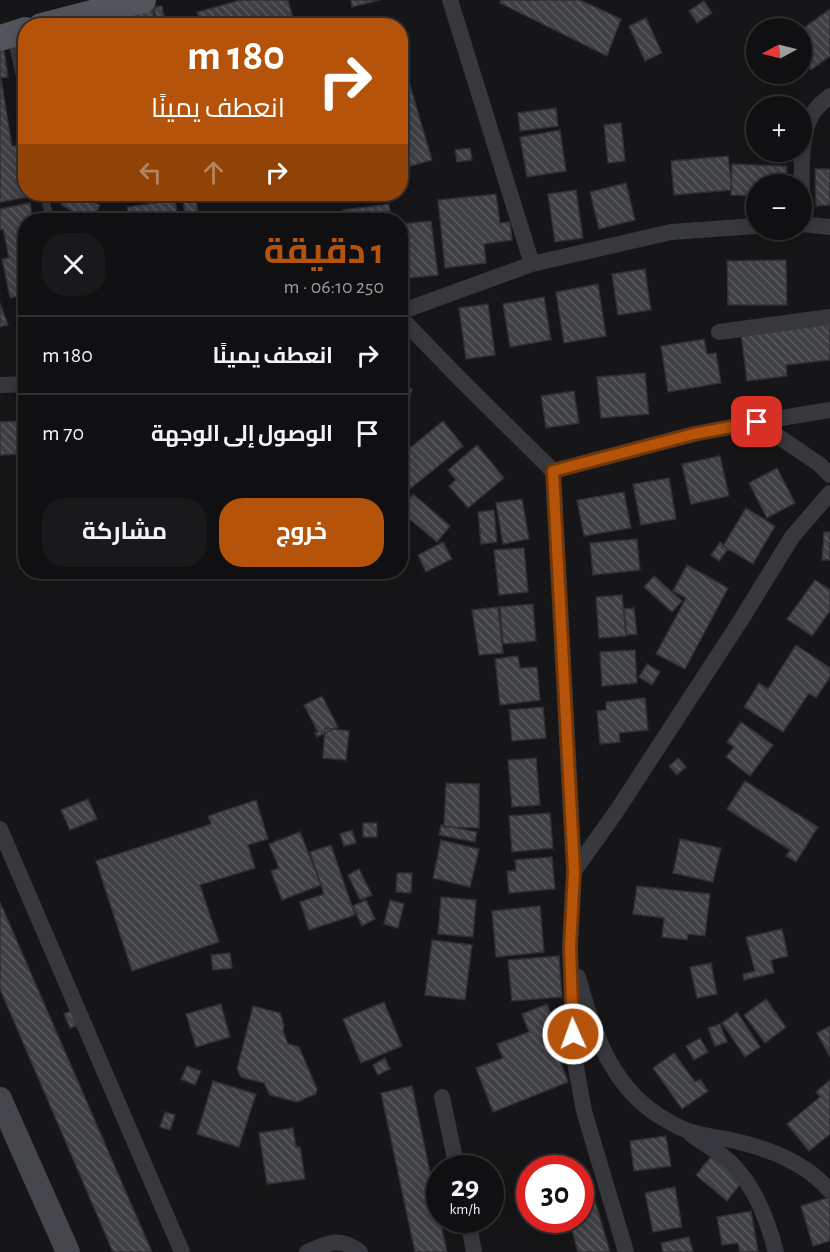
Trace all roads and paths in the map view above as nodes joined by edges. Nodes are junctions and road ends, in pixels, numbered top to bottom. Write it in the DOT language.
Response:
graph roads {
  1 [pos="143,0"];
  2 [pos="450,0"];
  3 [pos="72,18"];
  4 [pos="12,34"];
  5 [pos="18,64"];
  6 [pos="830,96"];
  7 [pos="803,174"];
  8 [pos="812,225"];
  9 [pos="746,227"];
  10 [pos="830,227"];
  11 [pos="532,264"];
  12 [pos="408,309"];
  13 [pos="830,317"];
  14 [pos="408,325"];
  15 [pos="719,332"];
  16 [pos="18,384"];
  17 [pos="0,385"];
  18 [pos="830,410"];
  19 [pos="757,422"];
  20 [pos="826,466"];
  21 [pos="553,471"];
  22 [pos="830,493"];
  23 [pos="0,828"];
  24 [pos="574,872"];
  25 [pos="570,947"];
  26 [pos="442,1097"];
  27 [pos="0,1099"];
  28 [pos="685,1130"];
  29 [pos="454,1155"];
  30 [pos="830,1191"];
  31 [pos="470,1233"];
  32 [pos="68,1252"];
  33 [pos="182,1252"];
  34 [pos="307,1252"];
  35 [pos="360,1252"];
  36 [pos="474,1252"];
  37 [pos="626,1252"];
  38 [pos="776,1252"];
  1 -- 3 [label="main road"];
  2 -- 11 [label="street"];
  4 -- 5 [label="lane"];
  6 -- 7 [label="street"];
  8 -- 10 [label="street"];
  9 -- 11 [label="street"];
  11 -- 12 [label="street"];
  13 -- 15 [label="street"];
  14 -- 21 [label="street"];
  16 -- 17 [label="street"];
  18 -- 19 [label="street"];
  19 -- 20 [label="street"];
  19 -- 21 [label="street"];
  21 -- 24 [label="street"];
  22 -- 24 [label="street"];
  23 -- 33 [label="street"];
  24 -- 25 [label="street"];
  25 -- 28 [label="street"];
  25 -- 37 [label="street"];
  26 -- 29 [label="street"];
  27 -- 32 [label="street"];
  28 -- 30 [label="street"];
  28 -- 38 [label="street"];
  31 -- 36 [label="street"];
  34 -- 35 [label="street"];
}
